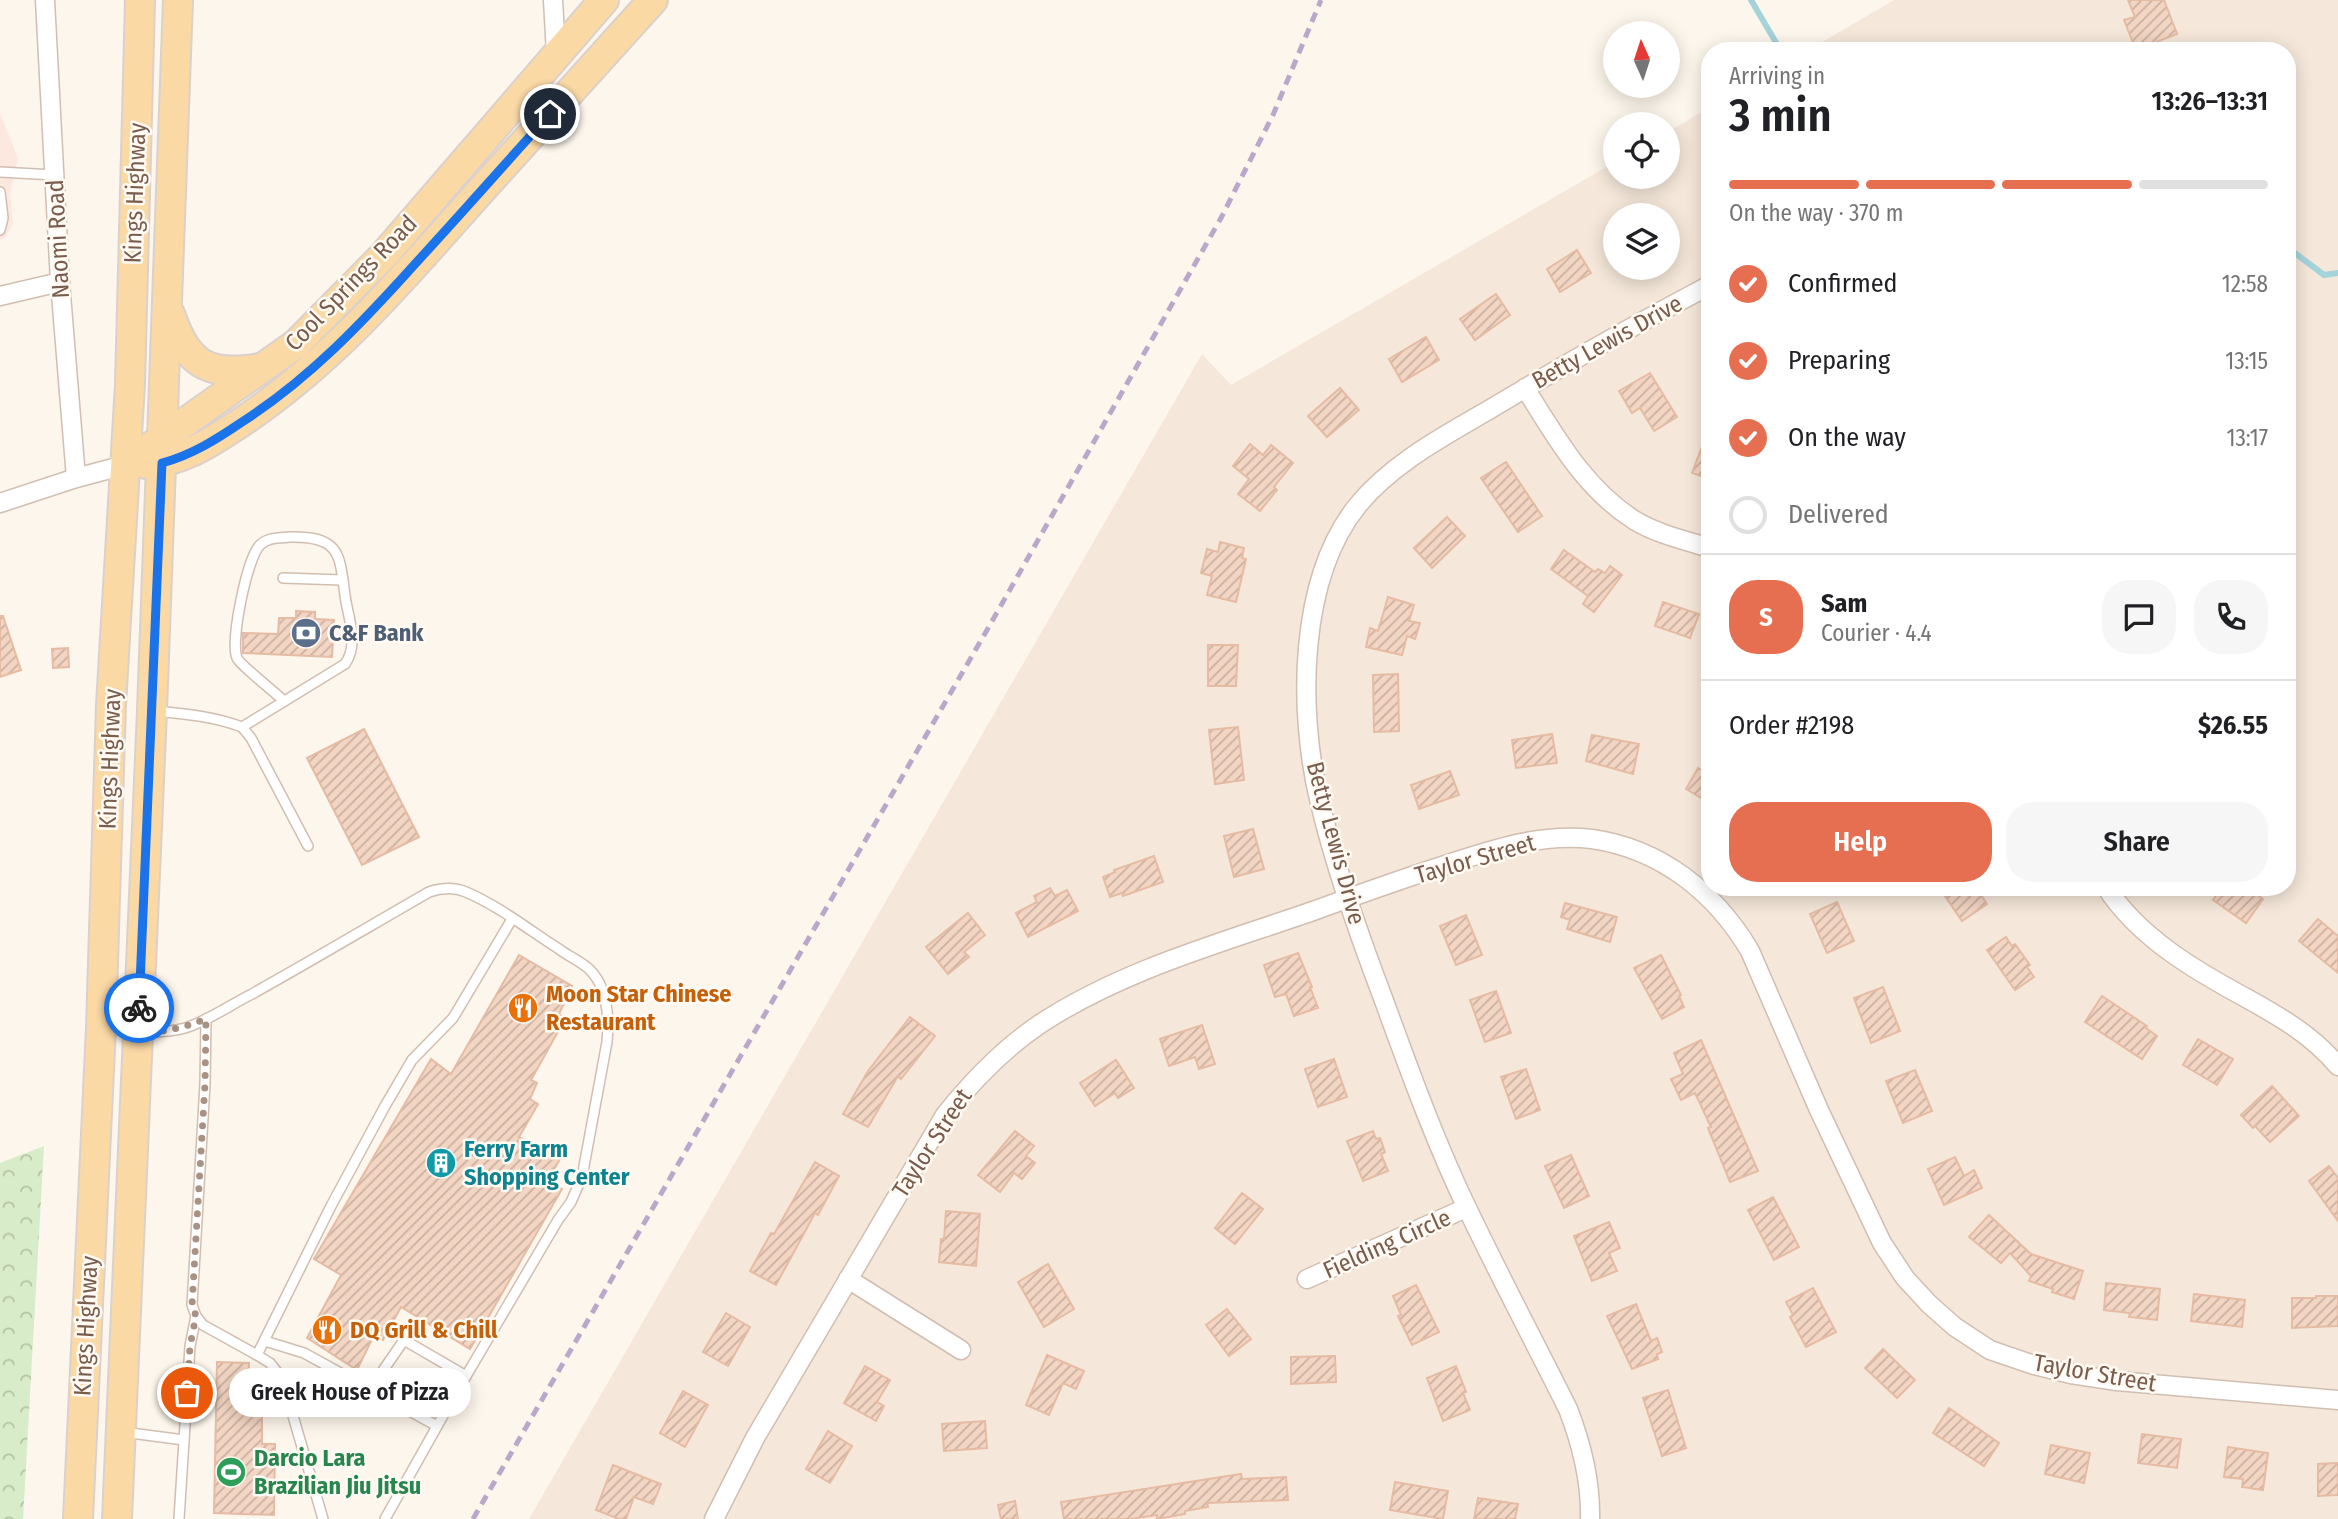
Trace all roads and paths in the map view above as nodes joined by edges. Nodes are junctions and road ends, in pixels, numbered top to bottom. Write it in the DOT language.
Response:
graph roads {
  1 [pos="44,0"];
  2 [pos="141,0"];
  3 [pos="178,0"];
  4 [pos="554,0"];
  5 [pos="653,0"];
  6 [pos="597,2"];
  7 [pos="555,54"];
  8 [pos="550,114"];
  9 [pos="0,172"];
  10 [pos="54,175"];
  11 [pos="0,192"];
  12 [pos="0,230"];
  13 [pos="60,282"];
  14 [pos="1701,290"];
  15 [pos="0,296"];
  16 [pos="167,304"];
  17 [pos="262,367"];
  18 [pos="1525,388"];
  19 [pos="162,451"];
  20 [pos="125,465"];
  21 [pos="76,478"];
  22 [pos="0,503"];
  23 [pos="1701,545"];
  24 [pos="283,578"];
  25 [pos="342,580"];
  26 [pos="284,701"];
  27 [pos="152,711"];
  28 [pos="242,727"];
  29 [pos="308,846"];
  30 [pos="1701,889"];
  31 [pos="1709,896"];
  32 [pos="2113,896"];
  33 [pos="1348,898"];
  34 [pos="512,919"];
  35 [pos="206,1019"];
  36 [pos="101,1027"];
  37 [pos="138,1033"];
  38 [pos="2338,1066"];
  39 [pos="1466,1208"];
  40 [pos="848,1279"];
  41 [pos="1307,1279"];
  42 [pos="196,1316"];
  43 [pos="265,1341"];
  44 [pos="961,1350"];
  45 [pos="257,1355"];
  46 [pos="466,1376"];
  47 [pos="371,1388"];
  48 [pos="2338,1400"];
  49 [pos="437,1426"];
  50 [pos="121,1432"];
  51 [pos="184,1440"];
  52 [pos="78,1519"];
  53 [pos="117,1519"];
  54 [pos="179,1519"];
  55 [pos="323,1519"];
  56 [pos="385,1519"];
  57 [pos="714,1519"];
  58 [pos="1590,1519"];
  1 -- 10 [label="street, Naomi Road"];
  2 -- 20 [label="main road, Kings Highway"];
  3 -- 16 [label="main road, Kings Highway"];
  4 -- 7 [label="street"];
  5 -- 8 [label="main road, Cool Springs Road"];
  6 -- 7 [label="main road, Cool Springs Road"];
  6 -- 8 [label="main road"];
  7 -- 17 [label="main road, Cool Springs Road"];
  8 -- 19 [label="main road, Cool Springs Road"];
  9 -- 10 [label="lane"];
  10 -- 13 [label="street, Naomi Road"];
  11 -- 12 [label="lane"];
  13 -- 15 [label="street"];
  13 -- 21 [label="street, Naomi Road"];
  14 -- 18 [label="street, Betty Lewis Drive"];
  16 -- 17 [label="main road"];
  16 -- 19 [label="main road, Kings Highway"];
  17 -- 19 [label="main road, Cool Springs Road"];
  18 -- 23 [label="street"];
  18 -- 33 [label="street, Betty Lewis Drive"];
  19 -- 20 [label="main road, Cool Springs Road"];
  19 -- 27 [label="main road, Kings Highway"];
  20 -- 21 [label="street"];
  20 -- 36 [label="main road, Kings Highway"];
  21 -- 22 [label="street"];
  24 -- 25 [label="lane"];
  25 -- 26 [label="lane"];
  25 -- 26 [label="lane"];
  26 -- 28 [label="lane"];
  27 -- 28 [label="lane"];
  27 -- 37 [label="main road, Kings Highway"];
  28 -- 29 [label="lane"];
  30 -- 33 [label="street, Taylor Street"];
  31 -- 48 [label="street, Taylor Street"];
  32 -- 38 [label="street"];
  33 -- 39 [label="street, Betty Lewis Drive"];
  33 -- 40 [label="street, Taylor Street"];
  34 -- 35 [label="lane"];
  34 -- 43 [label="lane"];
  34 -- 46 [label="lane"];
  35 -- 37 [label="lane"];
  35 -- 42 [label="lane"];
  36 -- 37 [label="lane"];
  36 -- 52 [label="main road, Kings Highway"];
  37 -- 50 [label="main road, Kings Highway"];
  39 -- 41 [label="street, Fielding Circle"];
  39 -- 58 [label="street, Betty Lewis Drive"];
  40 -- 44 [label="street"];
  40 -- 57 [label="street, Taylor Street"];
  42 -- 45 [label="lane"];
  42 -- 51 [label="lane"];
  43 -- 45 [label="lane"];
  43 -- 47 [label="lane"];
  45 -- 55 [label="lane"];
  46 -- 47 [label="lane"];
  46 -- 49 [label="lane"];
  47 -- 49 [label="lane"];
  49 -- 56 [label="lane"];
  50 -- 51 [label="lane"];
  50 -- 53 [label="main road, Kings Highway"];
  51 -- 54 [label="lane"];
}
